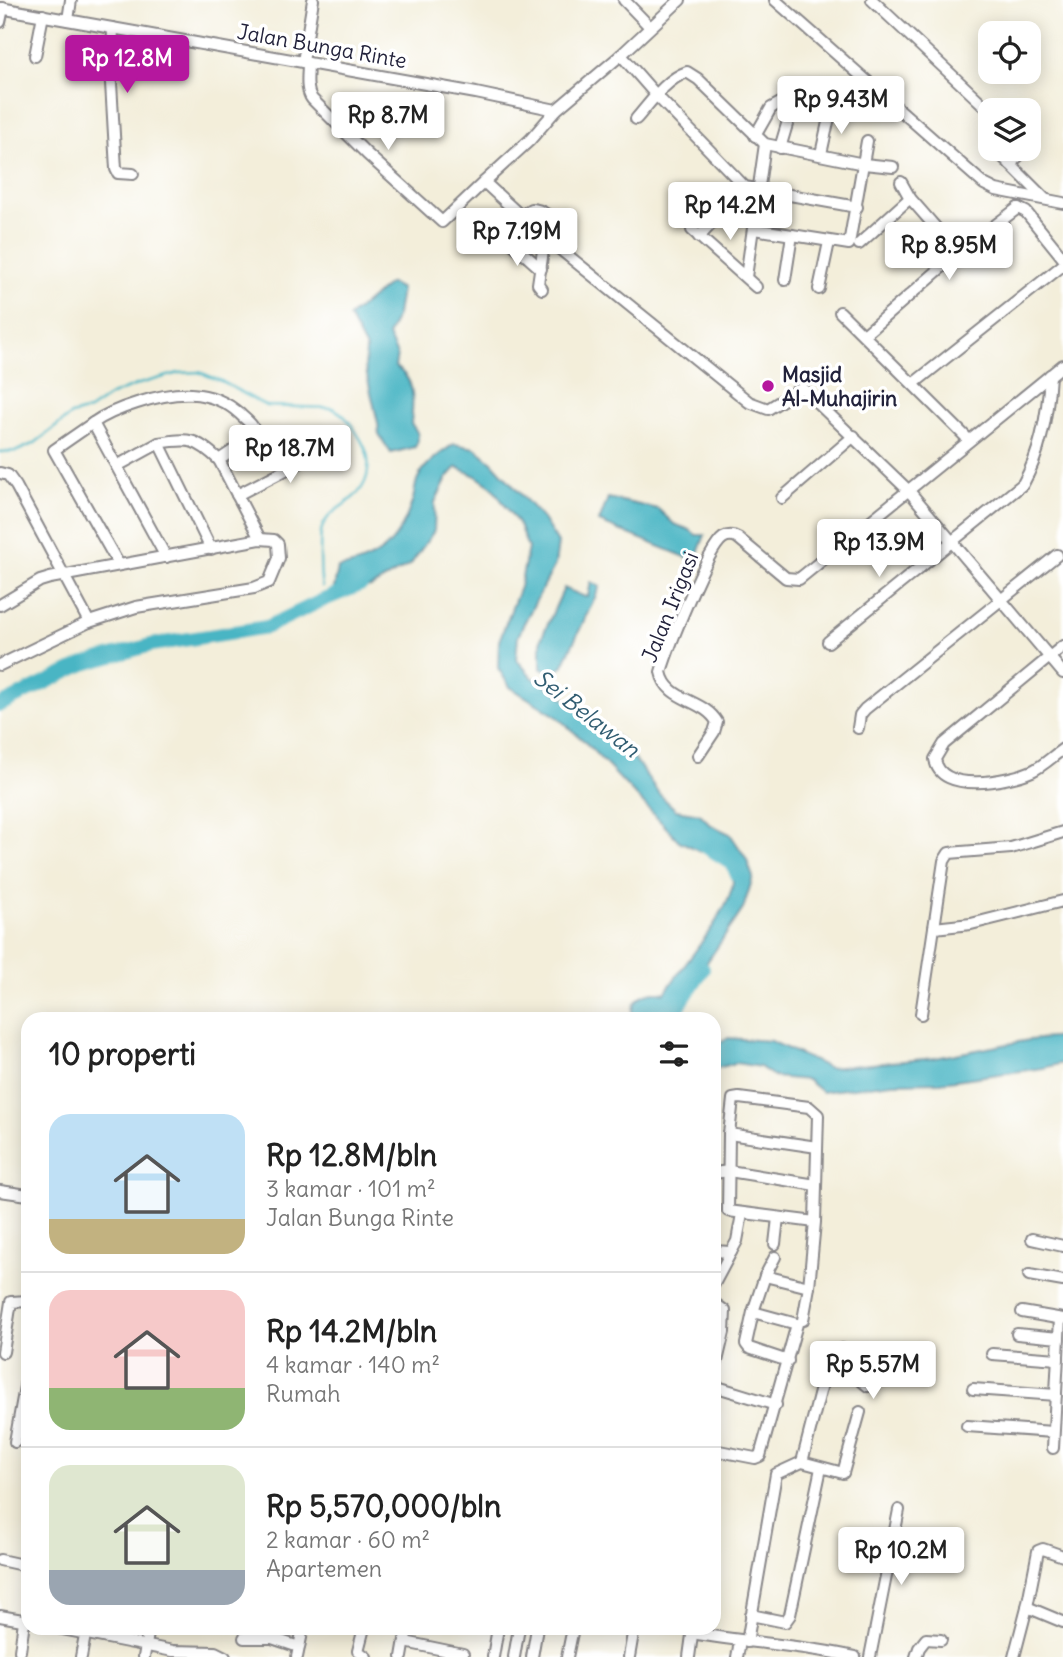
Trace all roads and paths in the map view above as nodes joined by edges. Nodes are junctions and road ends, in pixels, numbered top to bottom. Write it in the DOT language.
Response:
graph roads {
  1 [pos="71,0"];
  2 [pos="313,0"];
  3 [pos="624,0"];
  4 [pos="680,0"];
  5 [pos="775,0"];
  6 [pos="872,0"];
  7 [pos="1,8"];
  8 [pos="43,15"];
  9 [pos="68,20"];
  10 [pos="0,22"];
  11 [pos="650,27"];
  12 [pos="113,28"];
  13 [pos="621,55"];
  14 [pos="35,56"];
  15 [pos="306,62"];
  16 [pos="656,95"];
  17 [pos="978,100"];
  18 [pos="556,110"];
  19 [pos="830,113"];
  20 [pos="636,119"];
  21 [pos="755,136"];
  22 [pos="867,141"];
  23 [pos="765,144"];
  24 [pos="780,148"];
  25 [pos="821,154"];
  26 [pos="1008,161"];
  27 [pos="1013,161"];
  28 [pos="864,164"];
  29 [pos="1010,164"];
  30 [pos="893,167"];
  31 [pos="132,174"];
  32 [pos="484,181"];
  33 [pos="901,182"];
  34 [pos="745,187"];
  35 [pos="760,191"];
  36 [pos="1017,194"];
  37 [pos="910,198"];
  38 [pos="1045,199"];
  39 [pos="1063,203"];
  40 [pos="857,207"];
  41 [pos="1018,208"];
  42 [pos="521,217"];
  43 [pos="754,229"];
  44 [pos="563,232"];
  45 [pos="792,235"];
  46 [pos="545,237"];
  47 [pos="830,242"];
  48 [pos="513,244"];
  49 [pos="859,244"];
  50 [pos="958,253"];
  51 [pos="1063,258"];
  52 [pos="1063,265"];
  53 [pos="541,269"];
  54 [pos="746,277"];
  55 [pos="785,280"];
  56 [pos="756,288"];
  57 [pos="541,289"];
  58 [pos="819,289"];
  59 [pos="840,312"];
  60 [pos="864,335"];
  61 [pos="1063,365"];
  62 [pos="1050,375"];
  63 [pos="914,384"];
  64 [pos="93,423"];
  65 [pos="854,436"];
  66 [pos="969,440"];
  67 [pos="159,443"];
  68 [pos="328,448"];
  69 [pos="219,460"];
  70 [pos="117,466"];
  71 [pos="0,472"];
  72 [pos="909,491"];
  73 [pos="237,495"];
  74 [pos="782,498"];
  75 [pos="260,539"];
  76 [pos="951,541"];
  77 [pos="211,549"];
  78 [pos="1057,555"];
  79 [pos="166,557"];
  80 [pos="119,565"];
  81 [pos="66,576"];
  82 [pos="1000,599"];
  83 [pos="0,606"];
  84 [pos="89,622"];
  85 [pos="828,642"];
  86 [pos="1063,646"];
  87 [pos="1049,657"];
  88 [pos="0,665"];
  89 [pos="1063,673"];
  90 [pos="858,728"];
  91 [pos="1063,749"];
  92 [pos="698,756"];
  93 [pos="1063,832"];
  94 [pos="1063,901"];
  95 [pos="934,928"];
  96 [pos="921,1014"];
  97 [pos="729,1134"];
  98 [pos="817,1147"];
  99 [pos="730,1171"];
  100 [pos="721,1172"];
  101 [pos="816,1185"];
  102 [pos="0,1191"];
  103 [pos="21,1194"];
  104 [pos="721,1211"];
  105 [pos="727,1211"];
  106 [pos="742,1214"];
  107 [pos="778,1218"];
  108 [pos="815,1222"];
  109 [pos="1032,1239"];
  110 [pos="775,1244"];
  111 [pos="1063,1246"];
  112 [pos="721,1251"];
  113 [pos="731,1252"];
  114 [pos="775,1257"];
  115 [pos="721,1271"];
  116 [pos="1030,1275"];
  117 [pos="765,1276"];
  118 [pos="1063,1281"];
  119 [pos="809,1287"];
  120 [pos="21,1301"];
  121 [pos="721,1308"];
  122 [pos="753,1311"];
  123 [pos="1022,1312"];
  124 [pos="1061,1319"];
  125 [pos="803,1320"];
  126 [pos="1017,1334"];
  127 [pos="1059,1338"];
  128 [pos="721,1345"];
  129 [pos="842,1349"];
  130 [pos="880,1351"];
  131 [pos="3,1352"];
  132 [pos="992,1354"];
  133 [pos="1058,1359"];
  134 [pos="788,1361"];
  135 [pos="834,1365"];
  136 [pos="721,1388"];
  137 [pos="973,1389"];
  138 [pos="1056,1395"];
  139 [pos="776,1405"];
  140 [pos="21,1409"];
  141 [pos="860,1412"];
  142 [pos="967,1426"];
  143 [pos="1054,1432"];
  144 [pos="15,1442"];
  145 [pos="1052,1448"];
  146 [pos="721,1451"];
  147 [pos="802,1462"];
  148 [pos="821,1468"];
  149 [pos="900,1510"];
  150 [pos="1063,1556"];
  151 [pos="0,1560"];
  152 [pos="21,1565"];
  153 [pos="1027,1607"];
  154 [pos="751,1615"];
  155 [pos="0,1616"];
  156 [pos="21,1620"];
  157 [pos="1063,1622"];
  158 [pos="23,1635"];
  159 [pos="85,1635"];
  160 [pos="148,1635"];
  161 [pos="362,1635"];
  162 [pos="406,1635"];
  163 [pos="497,1635"];
  164 [pos="518,1635"];
  165 [pos="536,1635"];
  166 [pos="572,1635"];
  167 [pos="633,1635"];
  168 [pos="692,1635"];
  169 [pos="714,1635"];
  170 [pos="244,1638"];
  171 [pos="941,1640"];
  172 [pos="405,1642"];
  173 [pos="744,1642"];
  174 [pos="147,1644"];
  175 [pos="770,1644"];
  176 [pos="20,1651"];
  177 [pos="298,1652"];
  178 [pos="804,1652"];
  179 [pos="463,1654"];
  180 [pos="81,1657"];
  181 [pos="144,1657"];
  182 [pos="225,1657"];
  183 [pos="359,1657"];
  184 [pos="402,1657"];
  185 [pos="493,1657"];
  186 [pos="513,1657"];
  187 [pos="532,1657"];
  188 [pos="567,1657"];
  189 [pos="629,1657"];
  190 [pos="689,1657"];
  191 [pos="737,1657"];
  192 [pos="767,1657"];
  193 [pos="851,1657"];
  194 [pos="870,1657"];
  195 [pos="916,1657"];
  196 [pos="1014,1657"];
  1 -- 9 [label="street"];
  2 -- 15 [label="street"];
  3 -- 11 [label="street"];
  4 -- 11 [label="street"];
  5 -- 36 [label="street"];
  6 -- 17 [label="street"];
  7 -- 8 [label="street, Jalan Bunga Rinte"];
  7 -- 10 [label="street"];
  8 -- 9 [label="street, Jalan Bunga Rinte"];
  8 -- 14 [label="street"];
  9 -- 12 [label="street, Jalan Bunga Rinte"];
  11 -- 13 [label="street"];
  12 -- 15 [label="street, Jalan Bunga Rinte"];
  12 -- 31 [label="street"];
  13 -- 16 [label="street"];
  13 -- 18 [label="street"];
  15 -- 18 [label="street, Jalan Bunga Rinte"];
  15 -- 32 [label="street"];
  16 -- 20 [label="street"];
  16 -- 21 [label="street"];
  16 -- 34 [label="street"];
  18 -- 32 [label="street"];
  19 -- 25 [label="street"];
  21 -- 23 [label="street"];
  21 -- 24 [label="street"];
  22 -- 28 [label="street"];
  23 -- 24 [label="street"];
  23 -- 35 [label="street"];
  24 -- 25 [label="street"];
  25 -- 28 [label="street"];
  26 -- 29 [label="street"];
  27 -- 29 [label="street"];
  28 -- 30 [label="street"];
  28 -- 40 [label="street"];
  29 -- 38 [label="street"];
  32 -- 42 [label="street"];
  33 -- 37 [label="street"];
  34 -- 35 [label="street"];
  34 -- 54 [label="street"];
  35 -- 40 [label="street"];
  35 -- 43 [label="street"];
  36 -- 38 [label="street"];
  36 -- 41 [label="street"];
  37 -- 49 [label="street"];
  37 -- 50 [label="street"];
  38 -- 39 [label="street"];
  40 -- 47 [label="street"];
  41 -- 50 [label="street"];
  41 -- 51 [label="street"];
  42 -- 44 [label="street"];
  42 -- 46 [label="street"];
  43 -- 45 [label="street"];
  43 -- 54 [label="street"];
  45 -- 47 [label="street"];
  45 -- 55 [label="street"];
  46 -- 53 [label="street"];
  46 -- 65 [label="street"];
  47 -- 58 [label="street"];
  48 -- 53 [label="street"];
  50 -- 60 [label="street"];
  52 -- 63 [label="street"];
  53 -- 57 [label="street"];
  54 -- 56 [label="street"];
  59 -- 60 [label="street"];
  60 -- 63 [label="street"];
  61 -- 62 [label="street, Jalan Irigasi"];
  62 -- 66 [label="street, Jalan Irigasi"];
  62 -- 76 [label="street"];
  63 -- 66 [label="street"];
  64 -- 69 [label="street"];
  64 -- 70 [label="street"];
  64 -- 80 [label="street"];
  65 -- 72 [label="street"];
  65 -- 74 [label="street"];
  66 -- 72 [label="street, Jalan Irigasi"];
  67 -- 69 [label="street"];
  67 -- 70 [label="street"];
  67 -- 77 [label="street"];
  68 -- 73 [label="street"];
  69 -- 73 [label="street"];
  70 -- 79 [label="street"];
  71 -- 81 [label="street"];
  72 -- 76 [label="street"];
  72 -- 92 [label="street, Jalan Irigasi"];
  73 -- 75 [label="street"];
  75 -- 77 [label="street"];
  75 -- 84 [label="street"];
  76 -- 82 [label="street"];
  76 -- 85 [label="street"];
  77 -- 79 [label="street"];
  78 -- 82 [label="street"];
  79 -- 80 [label="street"];
  80 -- 81 [label="street"];
  81 -- 83 [label="street"];
  81 -- 84 [label="street"];
  82 -- 87 [label="street"];
  82 -- 90 [label="street"];
  84 -- 88 [label="street"];
  86 -- 87 [label="street"];
  87 -- 89 [label="street"];
  87 -- 91 [label="street"];
  93 -- 95 [label="street"];
  94 -- 95 [label="street"];
  95 -- 96 [label="street"];
  97 -- 98 [label="street"];
  97 -- 98 [label="street"];
  97 -- 99 [label="street"];
  98 -- 101 [label="street"];
  99 -- 100 [label="street"];
  99 -- 101 [label="street"];
  99 -- 105 [label="street"];
  101 -- 108 [label="street"];
  102 -- 103 [label="street"];
  104 -- 105 [label="street"];
  105 -- 106 [label="street"];
  106 -- 107 [label="street"];
  106 -- 113 [label="street"];
  107 -- 108 [label="street"];
  107 -- 110 [label="street"];
  108 -- 119 [label="street"];
  109 -- 111 [label="street"];
  112 -- 113 [label="street"];
  113 -- 115 [label="street"];
  114 -- 117 [label="street"];
  116 -- 118 [label="street"];
  117 -- 119 [label="street"];
  117 -- 122 [label="street"];
  119 -- 125 [label="street"];
  120 -- 131 [label="street"];
  121 -- 128 [label="street"];
  122 -- 134 [label="street"];
  122 -- 134 [label="street"];
  123 -- 124 [label="street"];
  124 -- 127 [label="street"];
  126 -- 127 [label="street"];
  127 -- 133 [label="street"];
  129 -- 135 [label="street"];
  130 -- 135 [label="street"];
  132 -- 133 [label="street"];
  133 -- 138 [label="street"];
  134 -- 139 [label="street"];
  135 -- 147 [label="street"];
  136 -- 139 [label="street"];
  137 -- 138 [label="street"];
  138 -- 143 [label="street"];
  139 -- 146 [label="street"];
  140 -- 144 [label="street"];
  141 -- 148 [label="street"];
  142 -- 143 [label="street"];
  143 -- 145 [label="street"];
  147 -- 148 [label="street"];
  147 -- 154 [label="street"];
  148 -- 154 [label="street"];
  149 -- 194 [label="street"];
  150 -- 153 [label="street"];
  151 -- 152 [label="street"];
  153 -- 157 [label="street"];
  153 -- 196 [label="street"];
  154 -- 173 [label="street"];
  155 -- 156 [label="street"];
  158 -- 176 [label="street"];
  159 -- 174 [label="street"];
  159 -- 180 [label="street"];
  160 -- 174 [label="street"];
  161 -- 183 [label="street"];
  162 -- 172 [label="street"];
  163 -- 185 [label="street"];
  164 -- 186 [label="street"];
  165 -- 187 [label="street"];
  166 -- 188 [label="street"];
  167 -- 189 [label="street"];
  168 -- 190 [label="street"];
  169 -- 173 [label="street"];
  170 -- 177 [label="street"];
  171 -- 195 [label="street"];
  172 -- 179 [label="street"];
  172 -- 184 [label="street"];
  173 -- 175 [label="street"];
  173 -- 191 [label="street"];
  174 -- 181 [label="street"];
  174 -- 182 [label="street"];
  175 -- 178 [label="street"];
  175 -- 192 [label="street"];
  178 -- 193 [label="street"];
}
